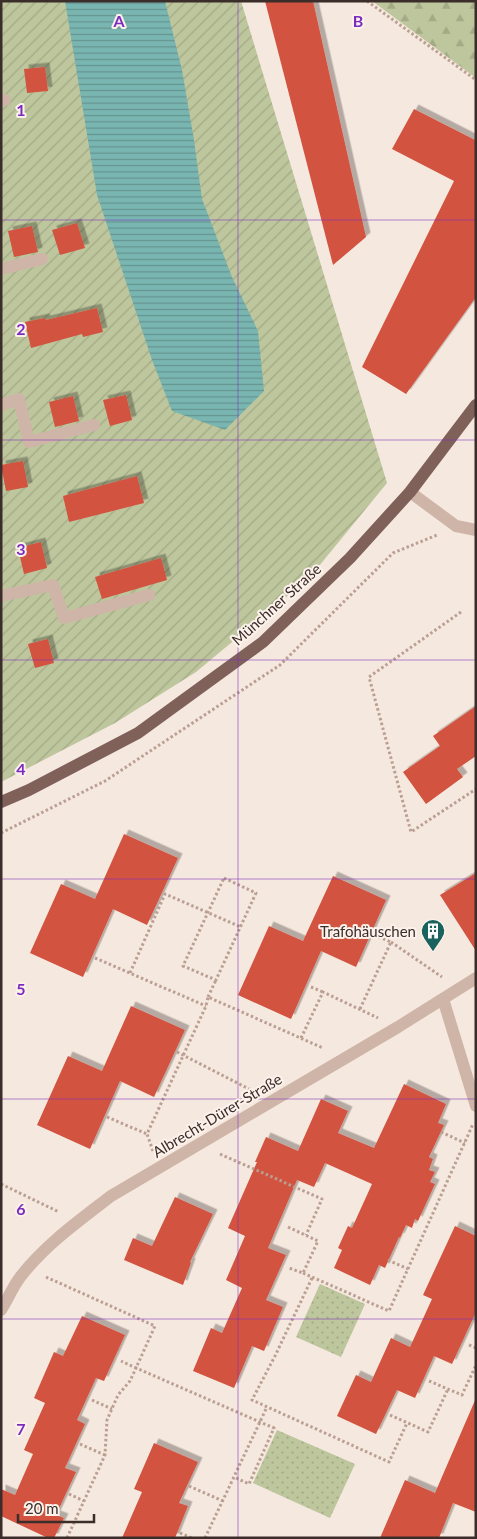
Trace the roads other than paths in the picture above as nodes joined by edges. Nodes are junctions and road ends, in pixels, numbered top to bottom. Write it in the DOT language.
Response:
graph roads {
  1 [pos="42,258"];
  2 [pos="1,269"];
  3 [pos="1,405"];
  4 [pos="476,406"];
  5 [pos="94,425"];
  6 [pos="410,492"];
  7 [pos="476,530"];
  8 [pos="149,595"];
  9 [pos="1,596"];
  10 [pos="1,802"];
  11 [pos="476,978"];
  12 [pos="443,999"];
  13 [pos="476,1106"];
  14 [pos="1,1310"];
  1 -- 2 [label="street"];
  3 -- 5 [label="street"];
  4 -- 6 [label="main road, Münchner Straße"];
  6 -- 7 [label="street"];
  6 -- 10 [label="main road, Münchner Straße"];
  8 -- 9 [label="street"];
  11 -- 12 [label="street, Albrecht-Dürer-Straße"];
  12 -- 13 [label="street"];
  12 -- 14 [label="street, Albrecht-Dürer-Straße"];
}
